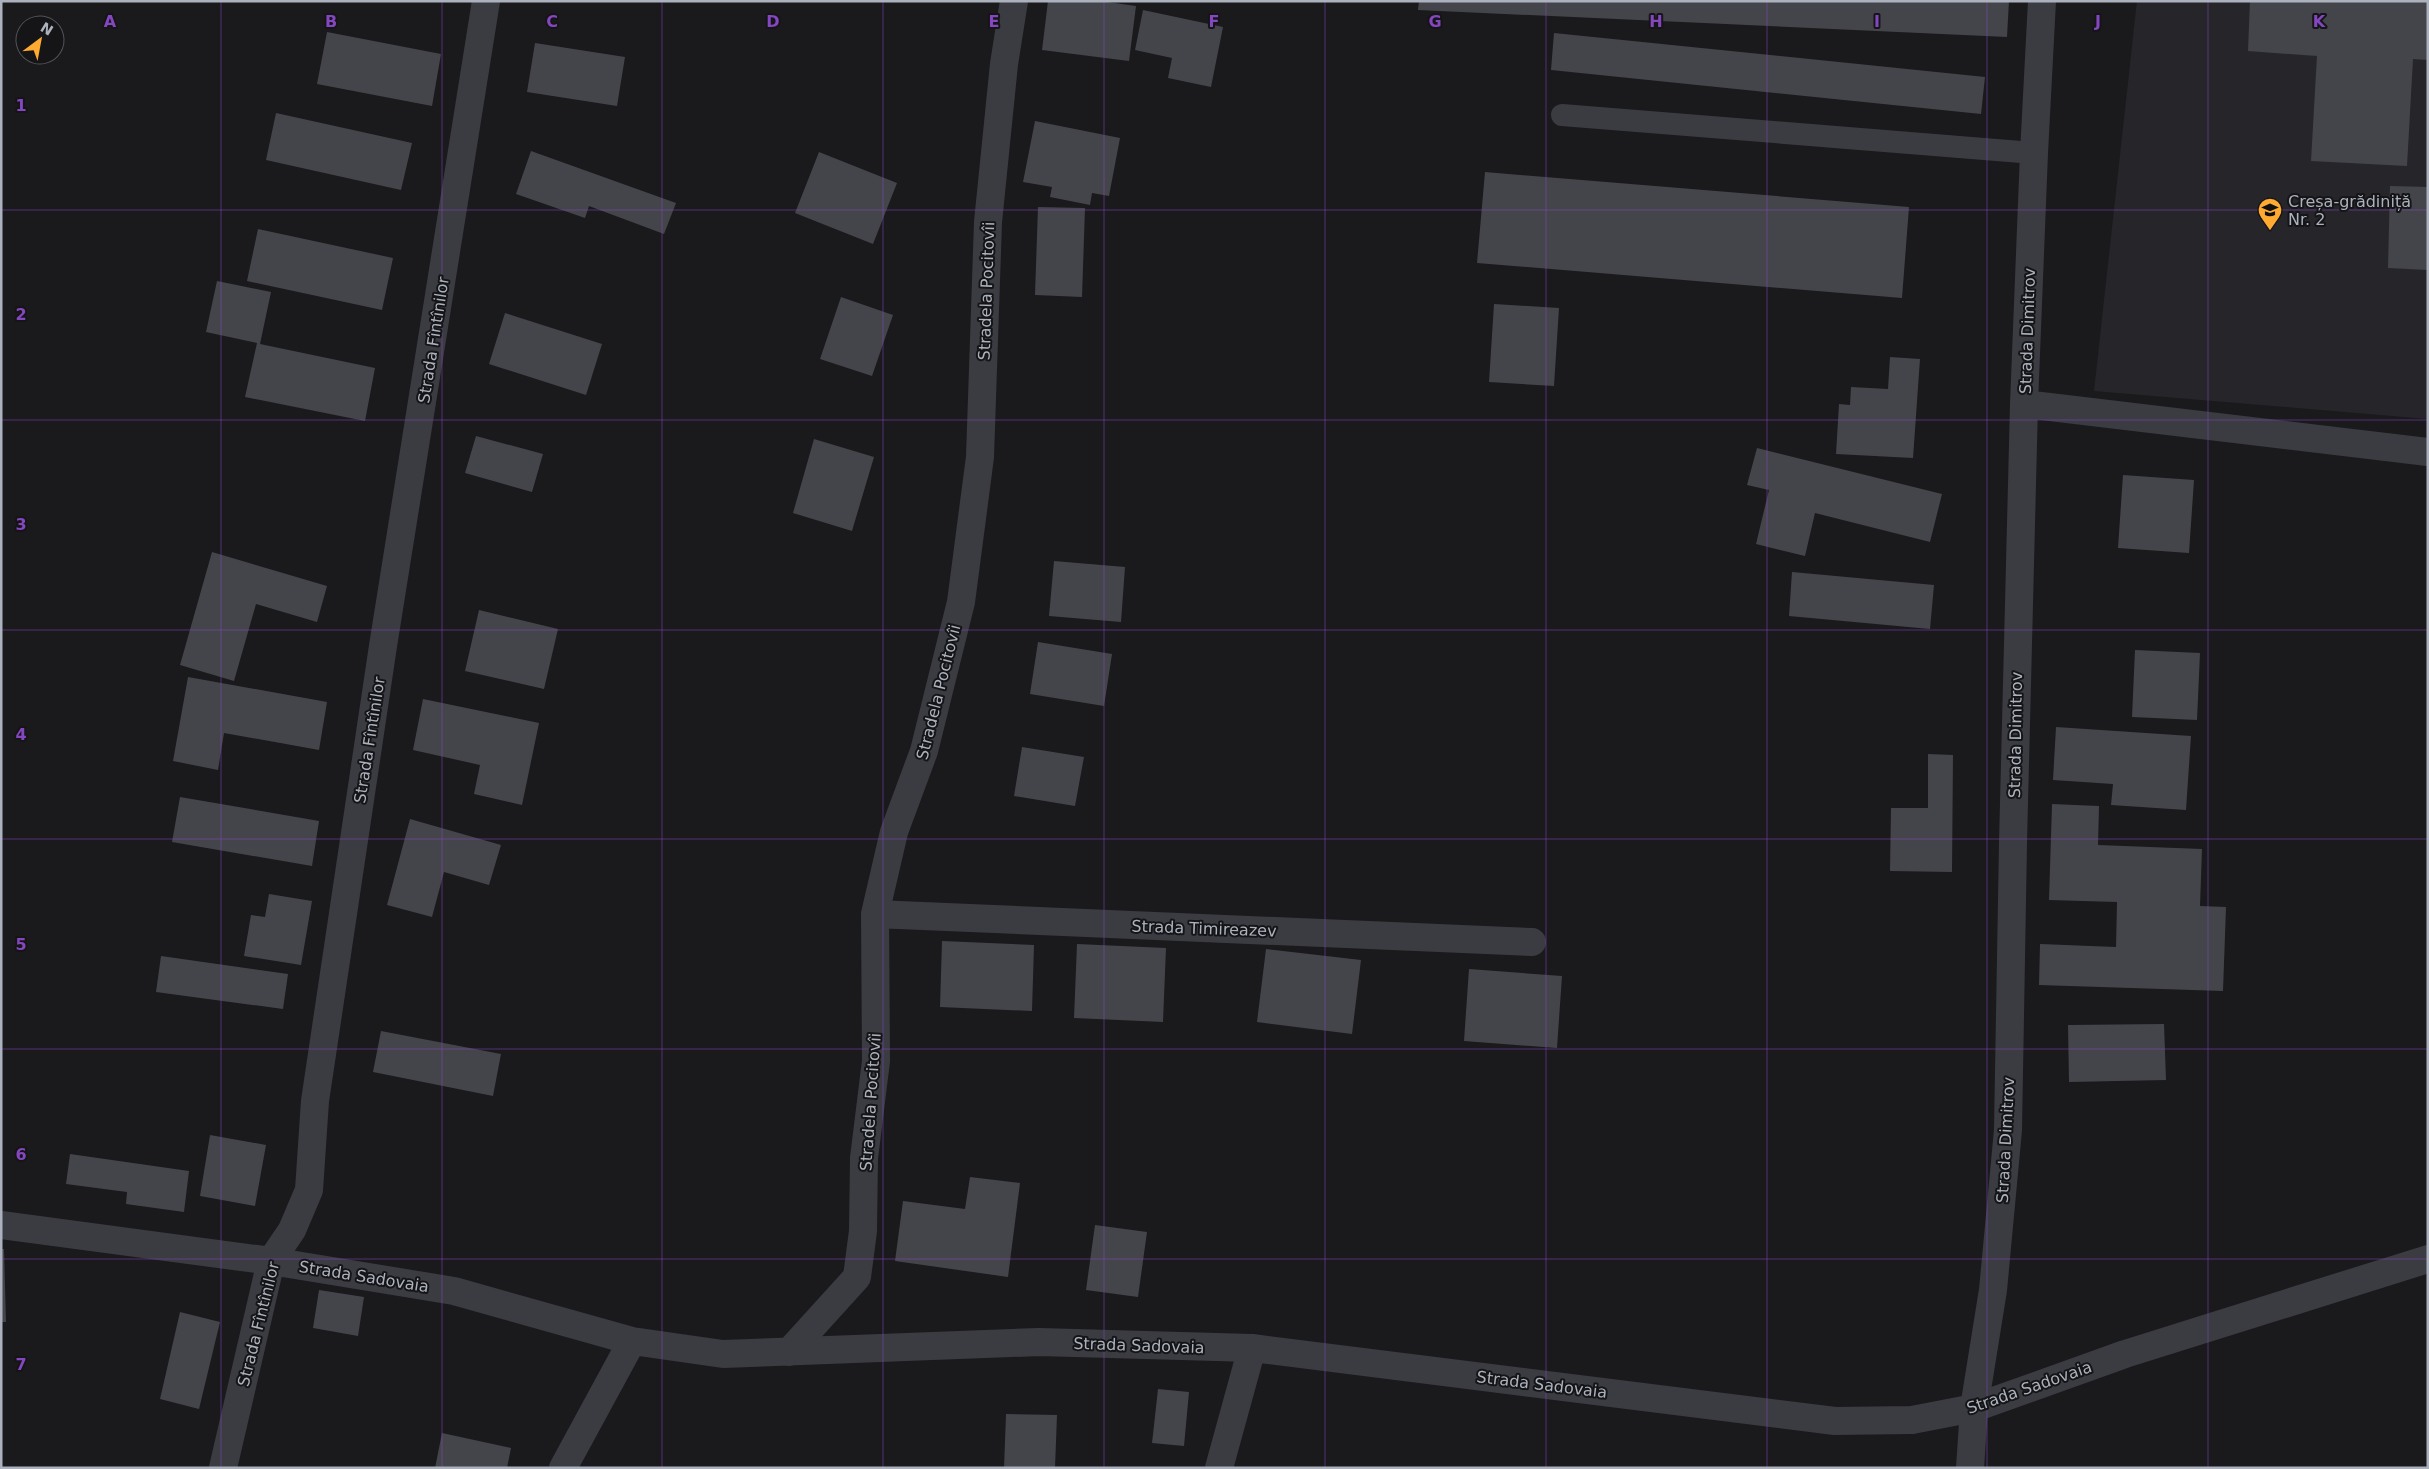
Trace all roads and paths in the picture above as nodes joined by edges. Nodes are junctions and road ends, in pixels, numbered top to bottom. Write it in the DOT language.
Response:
graph roads {
  1 [pos="486,1"];
  2 [pos="1014,1"];
  3 [pos="2042,1"];
  4 [pos="1562,115"];
  5 [pos="2034,153"];
  6 [pos="2024,404"];
  7 [pos="2428,452"];
  8 [pos="875,914"];
  9 [pos="1532,942"];
  10 [pos="1,1225"];
  11 [pos="2428,1258"];
  12 [pos="271,1261"];
  13 [pos="632,1341"];
  14 [pos="1252,1348"];
  15 [pos="789,1352"];
  16 [pos="1974,1408"];
  17 [pos="223,1468"];
  18 [pos="563,1468"];
  19 [pos="1219,1468"];
  20 [pos="1970,1468"];
  1 -- 12 [label="street, Strada Fîntînilor"];
  2 -- 8 [label="street, Stradela Pocitovîi"];
  3 -- 5 [label="street, Strada Dimitrov"];
  4 -- 5 [label="lane"];
  5 -- 6 [label="street, Strada Dimitrov"];
  6 -- 7 [label="street"];
  6 -- 16 [label="street, Strada Dimitrov"];
  8 -- 9 [label="street, Strada Timireazev"];
  8 -- 15 [label="street, Stradela Pocitovîi"];
  10 -- 12 [label="street, Strada Sadovaia"];
  11 -- 16 [label="street, Strada Sadovaia"];
  12 -- 13 [label="street, Strada Sadovaia"];
  12 -- 17 [label="street, Strada Fîntînilor"];
  13 -- 15 [label="street, Strada Sadovaia"];
  13 -- 18 [label="street"];
  14 -- 15 [label="street, Strada Sadovaia"];
  14 -- 16 [label="street, Strada Sadovaia"];
  14 -- 19 [label="street"];
  16 -- 20 [label="street, Strada Dimitrov"];
}
